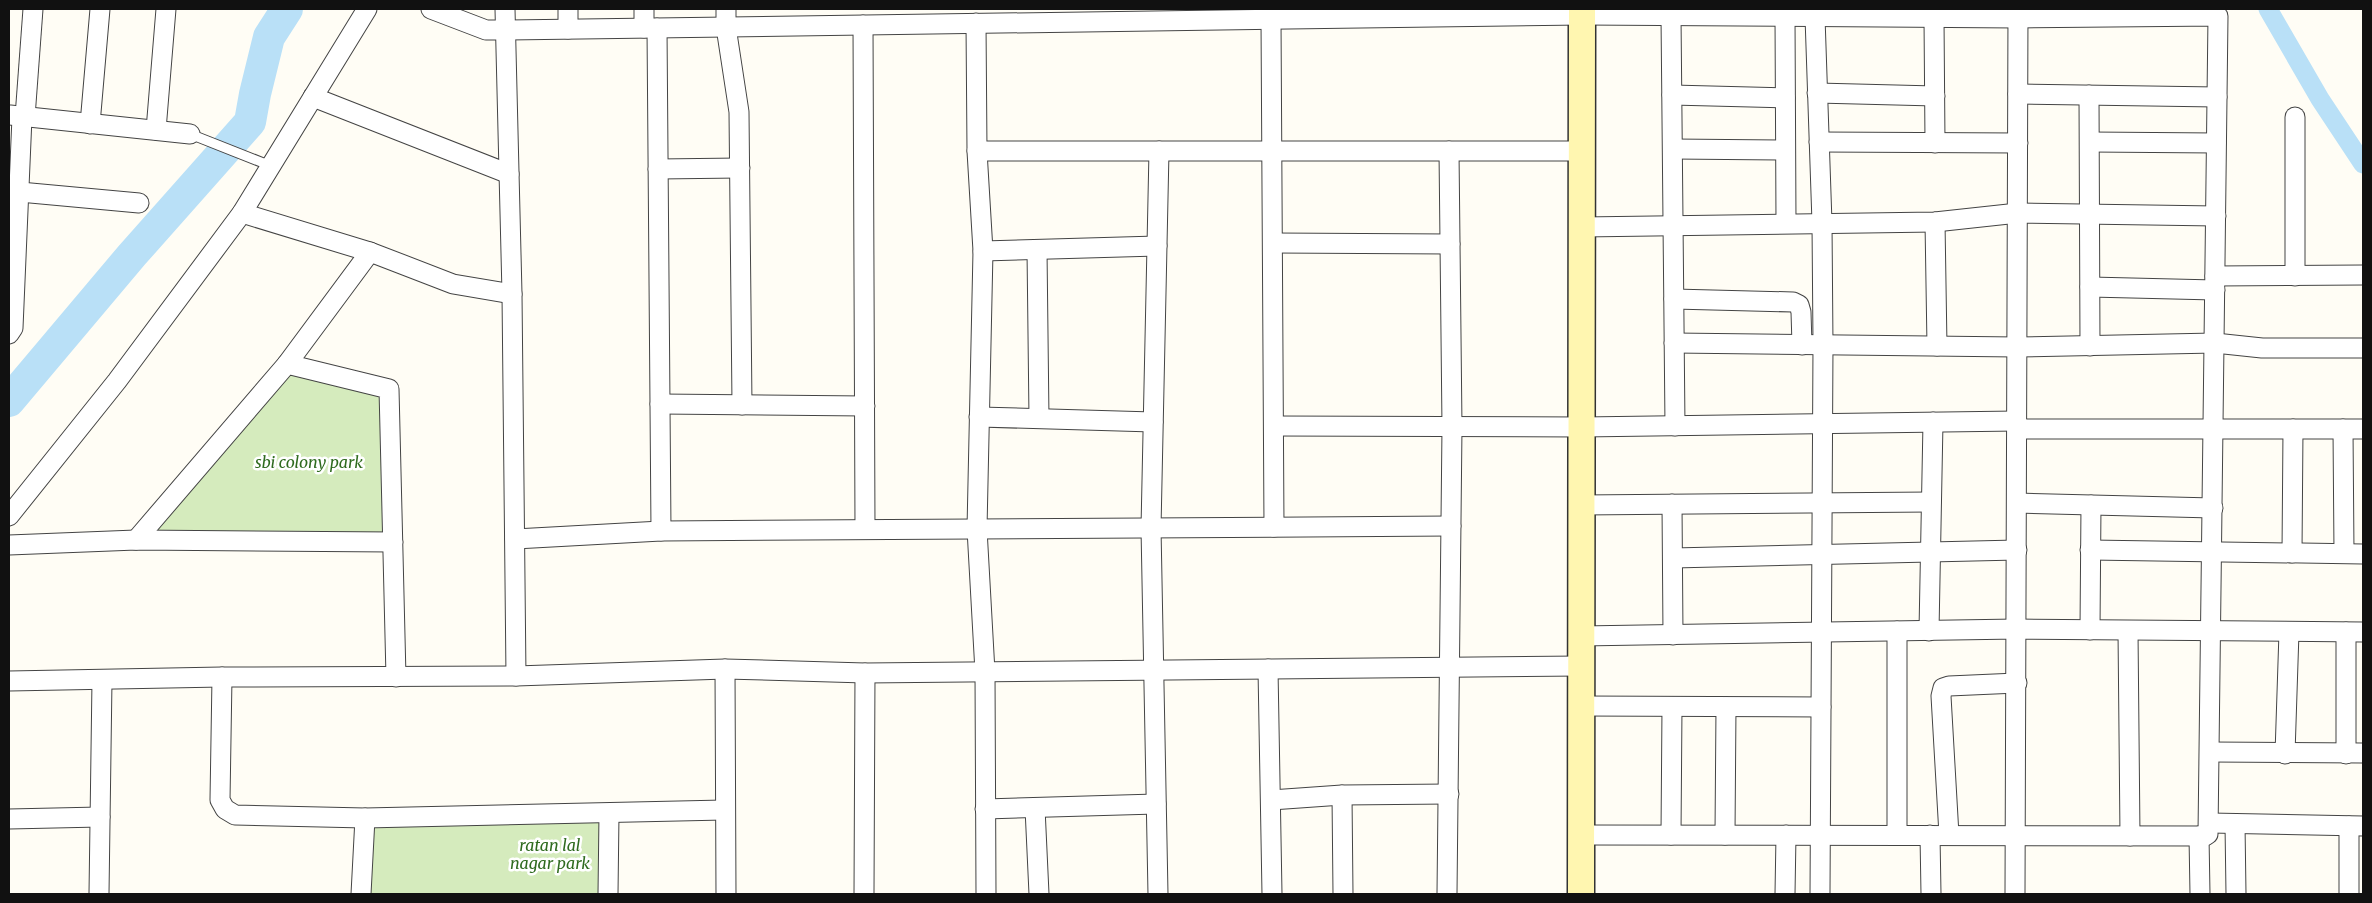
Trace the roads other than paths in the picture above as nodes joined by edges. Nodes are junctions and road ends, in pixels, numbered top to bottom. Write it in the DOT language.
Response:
graph roads {
  1 [pos="33,9"];
  2 [pos="100,9"];
  3 [pos="166,9"];
  4 [pos="367,9"];
  5 [pos="431,9"];
  6 [pos="505,9"];
  7 [pos="568,9"];
  8 [pos="644,9"];
  9 [pos="1582,12"];
  10 [pos="1704,12"];
  11 [pos="1356,13"];
  12 [pos="1826,14"];
  13 [pos="2018,14"];
  14 [pos="1927,15"];
  15 [pos="950,16"];
  16 [pos="1671,16"];
  17 [pos="1785,16"];
  18 [pos="726,18"];
  19 [pos="1271,19"];
  20 [pos="976,23"];
  21 [pos="864,25"];
  22 [pos="651,28"];
  23 [pos="568,29"];
  24 [pos="505,30"];
  25 [pos="1817,93"];
  26 [pos="2018,94"];
  27 [pos="2089,95"];
  28 [pos="1672,96"];
  29 [pos="1935,96"];
  30 [pos="313,97"];
  31 [pos="2217,97"];
  32 [pos="1785,98"];
  33 [pos="18,116"];
  34 [pos="2295,117"];
  35 [pos="90,124"];
  36 [pos="156,130"];
  37 [pos="190,134"];
  38 [pos="1819,142"];
  39 [pos="2090,142"];
  40 [pos="1935,143"];
  41 [pos="2018,143"];
  42 [pos="2216,143"];
  43 [pos="1673,150"];
  44 [pos="1786,150"];
  45 [pos="977,151"];
  46 [pos="1159,151"];
  47 [pos="1274,151"];
  48 [pos="1449,151"];
  49 [pos="1582,151"];
  50 [pos="271,166"];
  51 [pos="740,168"];
  52 [pos="658,169"];
  53 [pos="509,174"];
  54 [pos="14,191"];
  55 [pos="139,203"];
  56 [pos="242,213"];
  57 [pos="2018,213"];
  58 [pos="2091,214"];
  59 [pos="2216,216"];
  60 [pos="1822,222"];
  61 [pos="1935,222"];
  62 [pos="1786,223"];
  63 [pos="1674,226"];
  64 [pos="1582,227"];
  65 [pos="1274,243"];
  66 [pos="1450,244"];
  67 [pos="1157,246"];
  68 [pos="1037,250"];
  69 [pos="983,251"];
  70 [pos="370,252"];
  71 [pos="2363,275"];
  72 [pos="2295,276"];
  73 [pos="2215,283"];
  74 [pos="2090,287"];
  75 [pos="512,294"];
  76 [pos="1674,299"];
  77 [pos="9,334"];
  78 [pos="1674,343"];
  79 [pos="2214,343"];
  80 [pos="1802,345"];
  81 [pos="1823,345"];
  82 [pos="1937,346"];
  83 [pos="2090,346"];
  84 [pos="2017,347"];
  85 [pos="2363,348"];
  86 [pos="286,364"];
  87 [pos="660,404"];
  88 [pos="742,405"];
  89 [pos="865,406"];
  90 [pos="979,416"];
  91 [pos="1039,418"];
  92 [pos="1153,422"];
  93 [pos="1933,422"];
  94 [pos="1823,424"];
  95 [pos="2017,425"];
  96 [pos="1275,426"];
  97 [pos="1675,426"];
  98 [pos="1452,427"];
  99 [pos="1582,427"];
  100 [pos="2214,428"];
  101 [pos="2293,429"];
  102 [pos="2343,429"];
  103 [pos="2363,429"];
  104 [pos="1931,502"];
  105 [pos="1822,503"];
  106 [pos="2017,503"];
  107 [pos="1672,504"];
  108 [pos="1581,505"];
  109 [pos="2091,505"];
  110 [pos="2213,508"];
  111 [pos="9,516"];
  112 [pos="1274,526"];
  113 [pos="1451,526"];
  114 [pos="1151,528"];
  115 [pos="865,529"];
  116 [pos="976,529"];
  117 [pos="660,531"];
  118 [pos="515,539"];
  119 [pos="136,540"];
  120 [pos="392,542"];
  121 [pos="9,544"];
  122 [pos="2017,550"];
  123 [pos="2090,550"];
  124 [pos="2213,552"];
  125 [pos="1930,553"];
  126 [pos="2292,553"];
  127 [pos="2344,553"];
  128 [pos="1822,554"];
  129 [pos="2363,554"];
  130 [pos="1673,558"];
  131 [pos="2017,629"];
  132 [pos="2090,630"];
  133 [pos="1929,631"];
  134 [pos="2128,631"];
  135 [pos="2212,631"];
  136 [pos="1897,632"];
  137 [pos="2290,632"];
  138 [pos="2355,632"];
  139 [pos="1822,633"];
  140 [pos="1673,635"];
  141 [pos="1581,636"];
  142 [pos="1581,666"];
  143 [pos="1451,667"];
  144 [pos="724,669"];
  145 [pos="1268,669"];
  146 [pos="1154,670"];
  147 [pos="985,672"];
  148 [pos="865,673"];
  149 [pos="516,676"];
  150 [pos="222,677"];
  151 [pos="396,677"];
  152 [pos="102,680"];
  153 [pos="9,681"];
  154 [pos="2017,683"];
  155 [pos="1581,706"];
  156 [pos="1672,707"];
  157 [pos="1726,707"];
  158 [pos="1821,708"];
  159 [pos="2210,752"];
  160 [pos="2285,754"];
  161 [pos="2354,754"];
  162 [pos="1449,794"];
  163 [pos="1342,795"];
  164 [pos="1271,800"];
  165 [pos="1156,804"];
  166 [pos="1035,808"];
  167 [pos="985,809"];
  168 [pos="724,810"];
  169 [pos="609,814"];
  170 [pos="100,817"];
  171 [pos="365,818"];
  172 [pos="9,819"];
  173 [pos="2235,824"];
  174 [pos="2356,826"];
  175 [pos="2205,830"];
  176 [pos="1580,835"];
  177 [pos="1672,835"];
  178 [pos="1725,835"];
  179 [pos="1786,835"];
  180 [pos="1819,835"];
  181 [pos="1897,835"];
  182 [pos="1939,835"];
  183 [pos="2016,835"];
  184 [pos="2130,836"];
  185 [pos="99,894"];
  186 [pos="360,894"];
  187 [pos="608,894"];
  188 [pos="726,894"];
  189 [pos="864,894"];
  190 [pos="986,894"];
  191 [pos="1039,894"];
  192 [pos="1158,894"];
  193 [pos="1272,894"];
  194 [pos="1343,894"];
  195 [pos="1447,894"];
  196 [pos="1581,894"];
  197 [pos="1785,894"];
  198 [pos="1820,894"];
  199 [pos="1931,894"];
  200 [pos="2015,894"];
  201 [pos="2200,894"];
  202 [pos="2236,894"];
  203 [pos="2349,894"];
  1 -- 33 [label="street"];
  2 -- 35 [label="street"];
  3 -- 36 [label="street"];
  4 -- 30 [label="street"];
  5 -- 24 [label="street"];
  6 -- 24 [label="street"];
  7 -- 23 [label="street"];
  8 -- 22 [label="street"];
  9 -- 11 [label="street"];
  9 -- 16 [label="street"];
  9 -- 49 [label="street"];
  10 -- 16 [label="street"];
  10 -- 17 [label="street"];
  11 -- 19 [label="street"];
  12 -- 14 [label="street"];
  12 -- 17 [label="street"];
  12 -- 25 [label="street"];
  13 -- 14 [label="street"];
  13 -- 26 [label="street"];
  13 -- 31 [label="street"];
  14 -- 29 [label="street"];
  15 -- 20 [label="street"];
  15 -- 21 [label="street"];
  16 -- 28 [label="street"];
  17 -- 32 [label="street"];
  18 -- 21 [label="street"];
  18 -- 22 [label="street"];
  18 -- 51 [label="street"];
  19 -- 20 [label="street"];
  19 -- 47 [label="street"];
  20 -- 45 [label="street"];
  21 -- 89 [label="street"];
  22 -- 23 [label="street"];
  22 -- 52 [label="street"];
  23 -- 24 [label="street"];
  24 -- 53 [label="street"];
  25 -- 29 [label="street"];
  25 -- 38 [label="street"];
  26 -- 27 [label="street"];
  26 -- 41 [label="street"];
  27 -- 31 [label="street"];
  27 -- 39 [label="street"];
  28 -- 32 [label="street"];
  28 -- 43 [label="street"];
  29 -- 40 [label="street"];
  30 -- 50 [label="street"];
  30 -- 53 [label="street"];
  31 -- 42 [label="street"];
  32 -- 44 [label="street"];
  33 -- 35 [label="street"];
  33 -- 54 [label="street"];
  34 -- 72 [label="street"];
  35 -- 36 [label="street"];
  36 -- 37 [label="street"];
  37 -- 50 [label="lane"];
  38 -- 40 [label="street"];
  38 -- 60 [label="street"];
  39 -- 42 [label="street"];
  39 -- 58 [label="street"];
  40 -- 41 [label="street"];
  41 -- 57 [label="street"];
  42 -- 59 [label="street"];
  43 -- 44 [label="street"];
  43 -- 63 [label="street"];
  44 -- 62 [label="street"];
  45 -- 46 [label="street"];
  45 -- 69 [label="street"];
  46 -- 47 [label="street"];
  46 -- 67 [label="street"];
  47 -- 48 [label="street"];
  47 -- 65 [label="street"];
  48 -- 49 [label="street"];
  48 -- 66 [label="street"];
  49 -- 64 [label="street"];
  50 -- 56 [label="street"];
  51 -- 52 [label="street"];
  51 -- 88 [label="street"];
  52 -- 87 [label="street"];
  53 -- 75 [label="street"];
  54 -- 55 [label="street"];
  54 -- 77 [label="street"];
  56 -- 70 [label="street"];
  56 -- 111 [label="street"];
  57 -- 58 [label="street"];
  57 -- 61 [label="street"];
  57 -- 84 [label="street"];
  58 -- 59 [label="street"];
  58 -- 74 [label="street"];
  59 -- 73 [label="street"];
  60 -- 61 [label="street"];
  60 -- 62 [label="street"];
  60 -- 81 [label="street"];
  61 -- 82 [label="street"];
  62 -- 63 [label="street"];
  63 -- 64 [label="street"];
  63 -- 76 [label="street"];
  64 -- 99 [label="street"];
  65 -- 66 [label="street"];
  65 -- 96 [label="street"];
  66 -- 98 [label="street"];
  67 -- 68 [label="street"];
  67 -- 92 [label="street"];
  68 -- 69 [label="street"];
  68 -- 91 [label="street"];
  69 -- 90 [label="street"];
  70 -- 75 [label="street"];
  70 -- 86 [label="street"];
  71 -- 72 [label="street"];
  72 -- 73 [label="street"];
  73 -- 74 [label="street"];
  73 -- 79 [label="street"];
  74 -- 83 [label="street"];
  75 -- 118 [label="street"];
  76 -- 78 [label="street"];
  76 -- 80 [label="street"];
  78 -- 80 [label="street"];
  78 -- 97 [label="street"];
  79 -- 83 [label="street"];
  79 -- 85 [label="street"];
  79 -- 100 [label="street"];
  80 -- 81 [label="street"];
  81 -- 82 [label="street"];
  81 -- 94 [label="street"];
  82 -- 84 [label="street"];
  83 -- 84 [label="street"];
  84 -- 95 [label="street"];
  86 -- 119 [label="street"];
  86 -- 120 [label="street"];
  87 -- 88 [label="street"];
  87 -- 117 [label="street"];
  88 -- 89 [label="street"];
  89 -- 115 [label="street"];
  90 -- 91 [label="street"];
  90 -- 116 [label="street"];
  91 -- 92 [label="street"];
  92 -- 114 [label="street"];
  93 -- 94 [label="street"];
  93 -- 95 [label="street"];
  93 -- 104 [label="street"];
  94 -- 97 [label="street"];
  94 -- 105 [label="street"];
  95 -- 100 [label="street"];
  95 -- 106 [label="street"];
  96 -- 98 [label="street"];
  96 -- 112 [label="street"];
  97 -- 99 [label="street"];
  98 -- 99 [label="street"];
  98 -- 113 [label="street"];
  99 -- 108 [label="street"];
  100 -- 101 [label="street"];
  100 -- 110 [label="street"];
  101 -- 102 [label="street"];
  101 -- 126 [label="street"];
  102 -- 103 [label="street"];
  102 -- 127 [label="street"];
  104 -- 105 [label="street"];
  104 -- 125 [label="street"];
  105 -- 107 [label="street"];
  105 -- 128 [label="street"];
  106 -- 109 [label="street"];
  106 -- 122 [label="street"];
  107 -- 108 [label="street"];
  107 -- 130 [label="street"];
  108 -- 141 [label="street"];
  109 -- 110 [label="street"];
  109 -- 123 [label="street"];
  110 -- 124 [label="street"];
  112 -- 113 [label="street"];
  112 -- 114 [label="street"];
  113 -- 143 [label="street"];
  114 -- 116 [label="street"];
  114 -- 146 [label="street"];
  115 -- 116 [label="street"];
  115 -- 117 [label="street"];
  116 -- 147 [label="street"];
  117 -- 118 [label="street"];
  118 -- 149 [label="street"];
  119 -- 120 [label="street"];
  119 -- 121 [label="street"];
  120 -- 151 [label="street"];
  122 -- 125 [label="street"];
  122 -- 131 [label="street"];
  123 -- 124 [label="street"];
  123 -- 132 [label="street"];
  124 -- 126 [label="street"];
  124 -- 135 [label="street"];
  125 -- 128 [label="street"];
  125 -- 133 [label="street"];
  126 -- 127 [label="street"];
  127 -- 129 [label="street"];
  128 -- 130 [label="street"];
  128 -- 139 [label="street"];
  130 -- 140 [label="street"];
  131 -- 132 [label="street"];
  131 -- 133 [label="street"];
  131 -- 154 [label="street"];
  132 -- 134 [label="street"];
  133 -- 136 [label="street"];
  134 -- 135 [label="street"];
  134 -- 184 [label="street"];
  135 -- 137 [label="street"];
  135 -- 159 [label="street"];
  136 -- 139 [label="street"];
  136 -- 181 [label="street"];
  137 -- 138 [label="street"];
  137 -- 160 [label="street"];
  138 -- 161 [label="street"];
  139 -- 140 [label="street"];
  139 -- 158 [label="street"];
  140 -- 141 [label="street"];
  141 -- 142 [label="street"];
  142 -- 143 [label="street"];
  142 -- 155 [label="street"];
  143 -- 145 [label="street"];
  143 -- 162 [label="street"];
  144 -- 148 [label="street"];
  144 -- 149 [label="street"];
  144 -- 168 [label="street"];
  145 -- 146 [label="street"];
  145 -- 164 [label="street"];
  146 -- 147 [label="street"];
  146 -- 165 [label="street"];
  147 -- 148 [label="street"];
  147 -- 167 [label="street"];
  148 -- 189 [label="street"];
  149 -- 151 [label="street"];
  150 -- 151 [label="street"];
  150 -- 152 [label="street"];
  150 -- 171 [label="street"];
  152 -- 153 [label="street"];
  152 -- 170 [label="street"];
  154 -- 182 [label="street"];
  154 -- 183 [label="street"];
  155 -- 156 [label="street"];
  155 -- 176 [label="street"];
  156 -- 157 [label="street"];
  156 -- 177 [label="street"];
  157 -- 158 [label="street"];
  157 -- 178 [label="street"];
  158 -- 180 [label="street"];
  159 -- 160 [label="street"];
  159 -- 175 [label="street"];
  160 -- 161 [label="street"];
  162 -- 163 [label="street"];
  162 -- 195 [label="street"];
  163 -- 164 [label="street"];
  163 -- 194 [label="street"];
  164 -- 193 [label="street"];
  165 -- 166 [label="street"];
  165 -- 192 [label="street"];
  166 -- 167 [label="street"];
  166 -- 191 [label="street"];
  167 -- 190 [label="street"];
  168 -- 169 [label="street"];
  168 -- 188 [label="street"];
  169 -- 171 [label="street"];
  169 -- 187 [label="street"];
  170 -- 172 [label="street"];
  170 -- 185 [label="street"];
  171 -- 186 [label="street"];
  173 -- 174 [label="street"];
  173 -- 175 [label="street"];
  173 -- 202 [label="street"];
  174 -- 203 [label="street"];
  175 -- 184 [label="street"];
  175 -- 201 [label="street"];
  176 -- 177 [label="street"];
  176 -- 196 [label="street"];
  177 -- 178 [label="street"];
  178 -- 179 [label="street"];
  179 -- 180 [label="street"];
  179 -- 197 [label="street"];
  180 -- 181 [label="street"];
  180 -- 198 [label="street"];
  181 -- 182 [label="street"];
  182 -- 183 [label="street"];
  182 -- 199 [label="street"];
  183 -- 184 [label="street"];
  183 -- 200 [label="street"];
}
